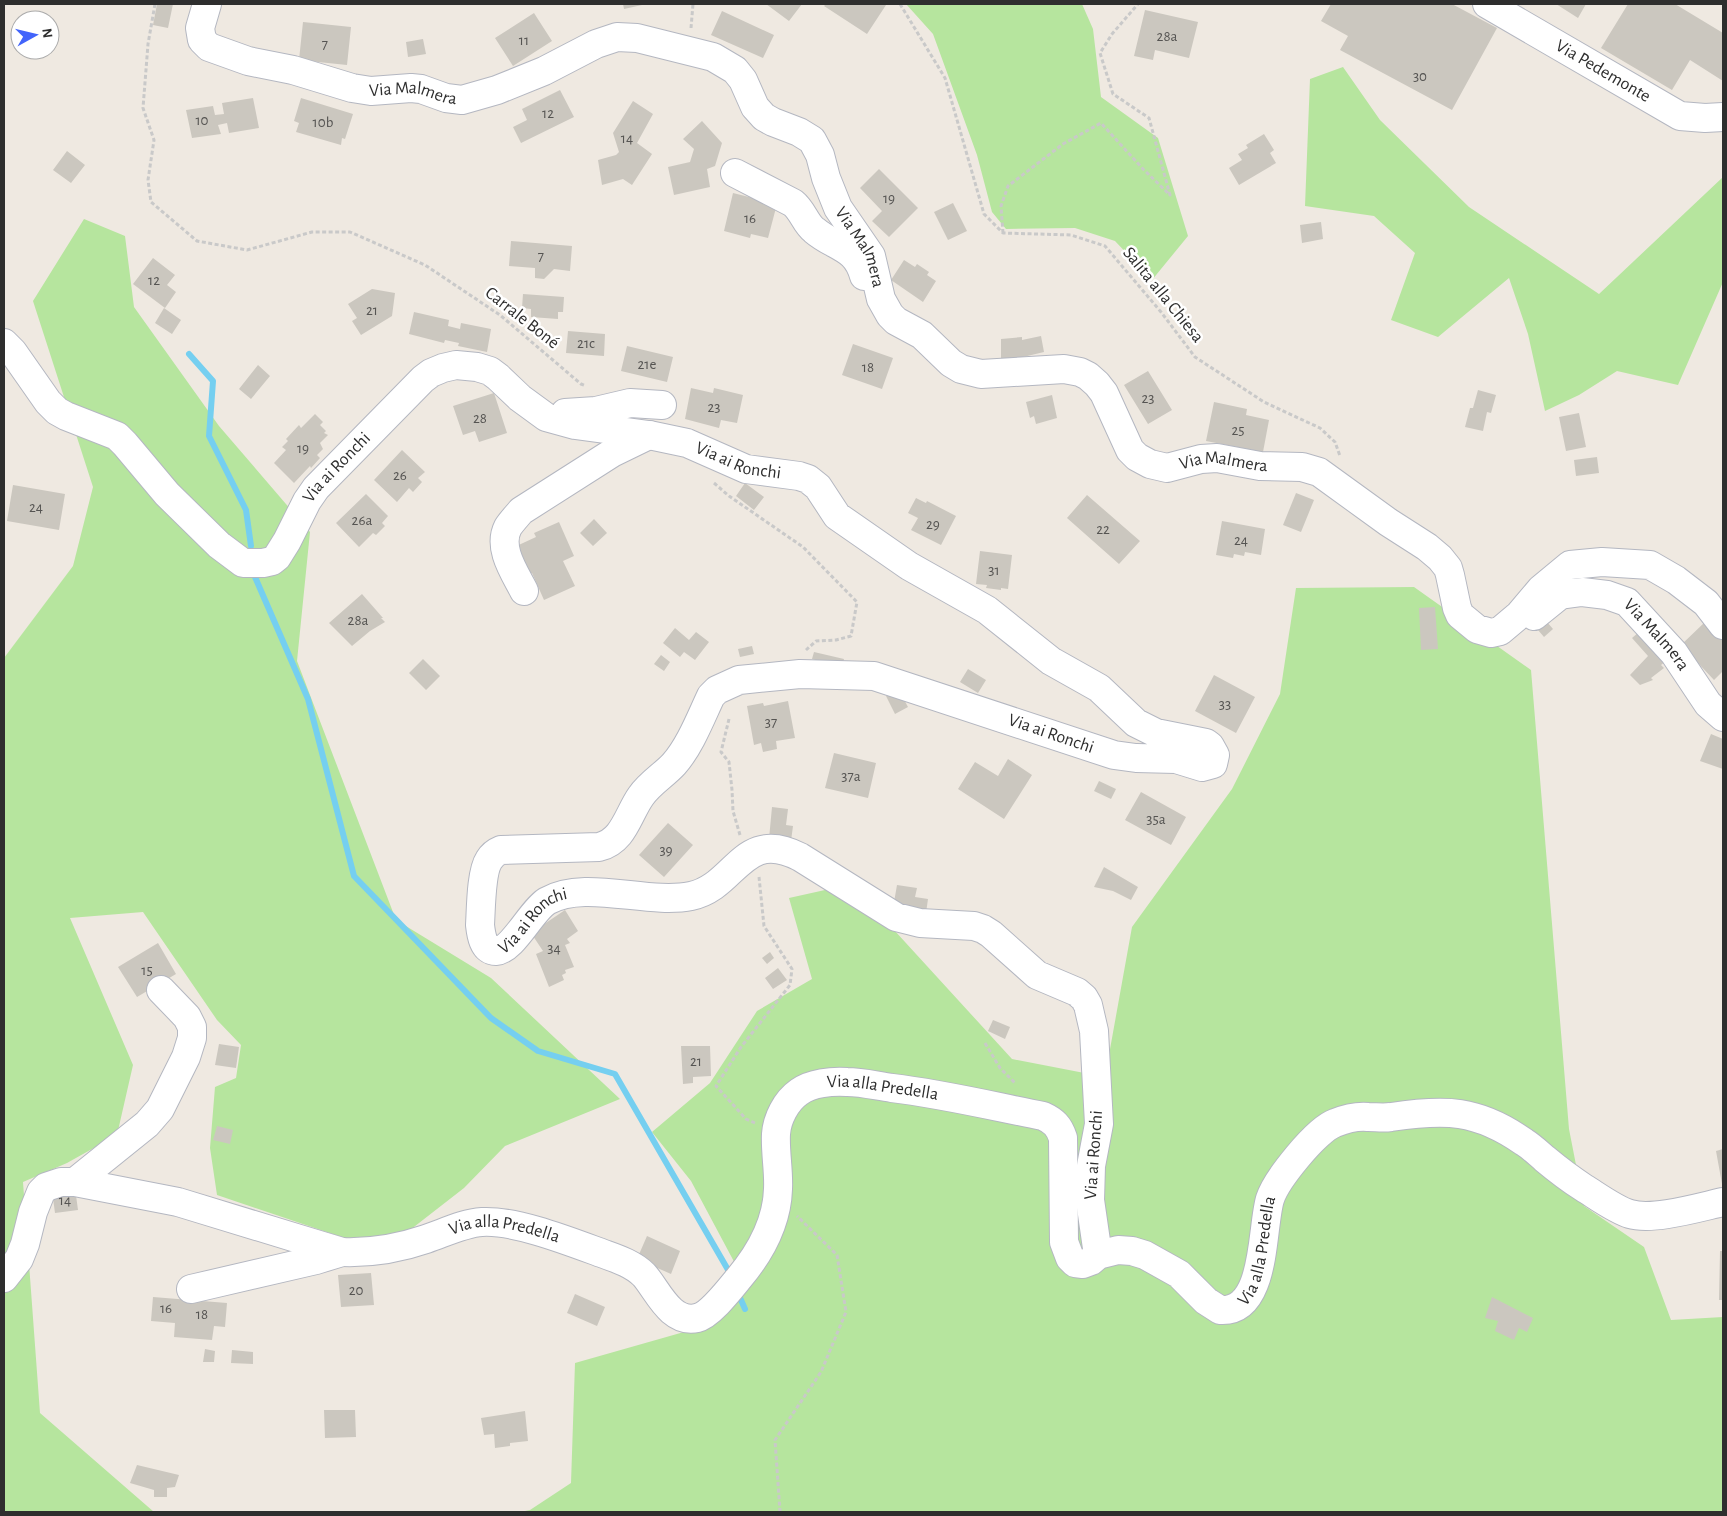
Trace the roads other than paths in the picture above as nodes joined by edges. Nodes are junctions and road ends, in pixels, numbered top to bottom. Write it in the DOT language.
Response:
graph roads {
  1 [pos="207,4"];
  2 [pos="1487,4"];
  3 [pos="1723,117"];
  4 [pos="735,173"];
  5 [pos="883,303"];
  6 [pos="4,343"];
  7 [pos="662,405"];
  8 [pos="546,417"];
  9 [pos="650,435"];
  10 [pos="524,591"];
  11 [pos="1723,625"];
  12 [pos="1495,632"];
  13 [pos="1723,717"];
  14 [pos="161,990"];
  15 [pos="76,1182"];
  16 [pos="1723,1202"];
  17 [pos="342,1252"];
  18 [pos="1098,1255"];
  19 [pos="4,1278"];
  20 [pos="191,1289"];
  1 -- 5 [label="street, Via Malmera"];
  2 -- 3 [label="street, Via Pedemonte"];
  4 -- 5 [label="street"];
  5 -- 12 [label="street, Via Malmera"];
  6 -- 8 [label="street, Via ai Ronchi"];
  7 -- 8 [label="street"];
  8 -- 9 [label="street, Via ai Ronchi"];
  9 -- 10 [label="street"];
  9 -- 18 [label="street, Via ai Ronchi"];
  11 -- 12 [label="street"];
  12 -- 13 [label="street, Via Malmera"];
  14 -- 15 [label="street"];
  15 -- 17 [label="street, Via alla Predella"];
  15 -- 19 [label="street, Via alla Predella"];
  16 -- 18 [label="street, Via alla Predella"];
  17 -- 18 [label="street, Via alla Predella"];
  17 -- 20 [label="street"];
}
